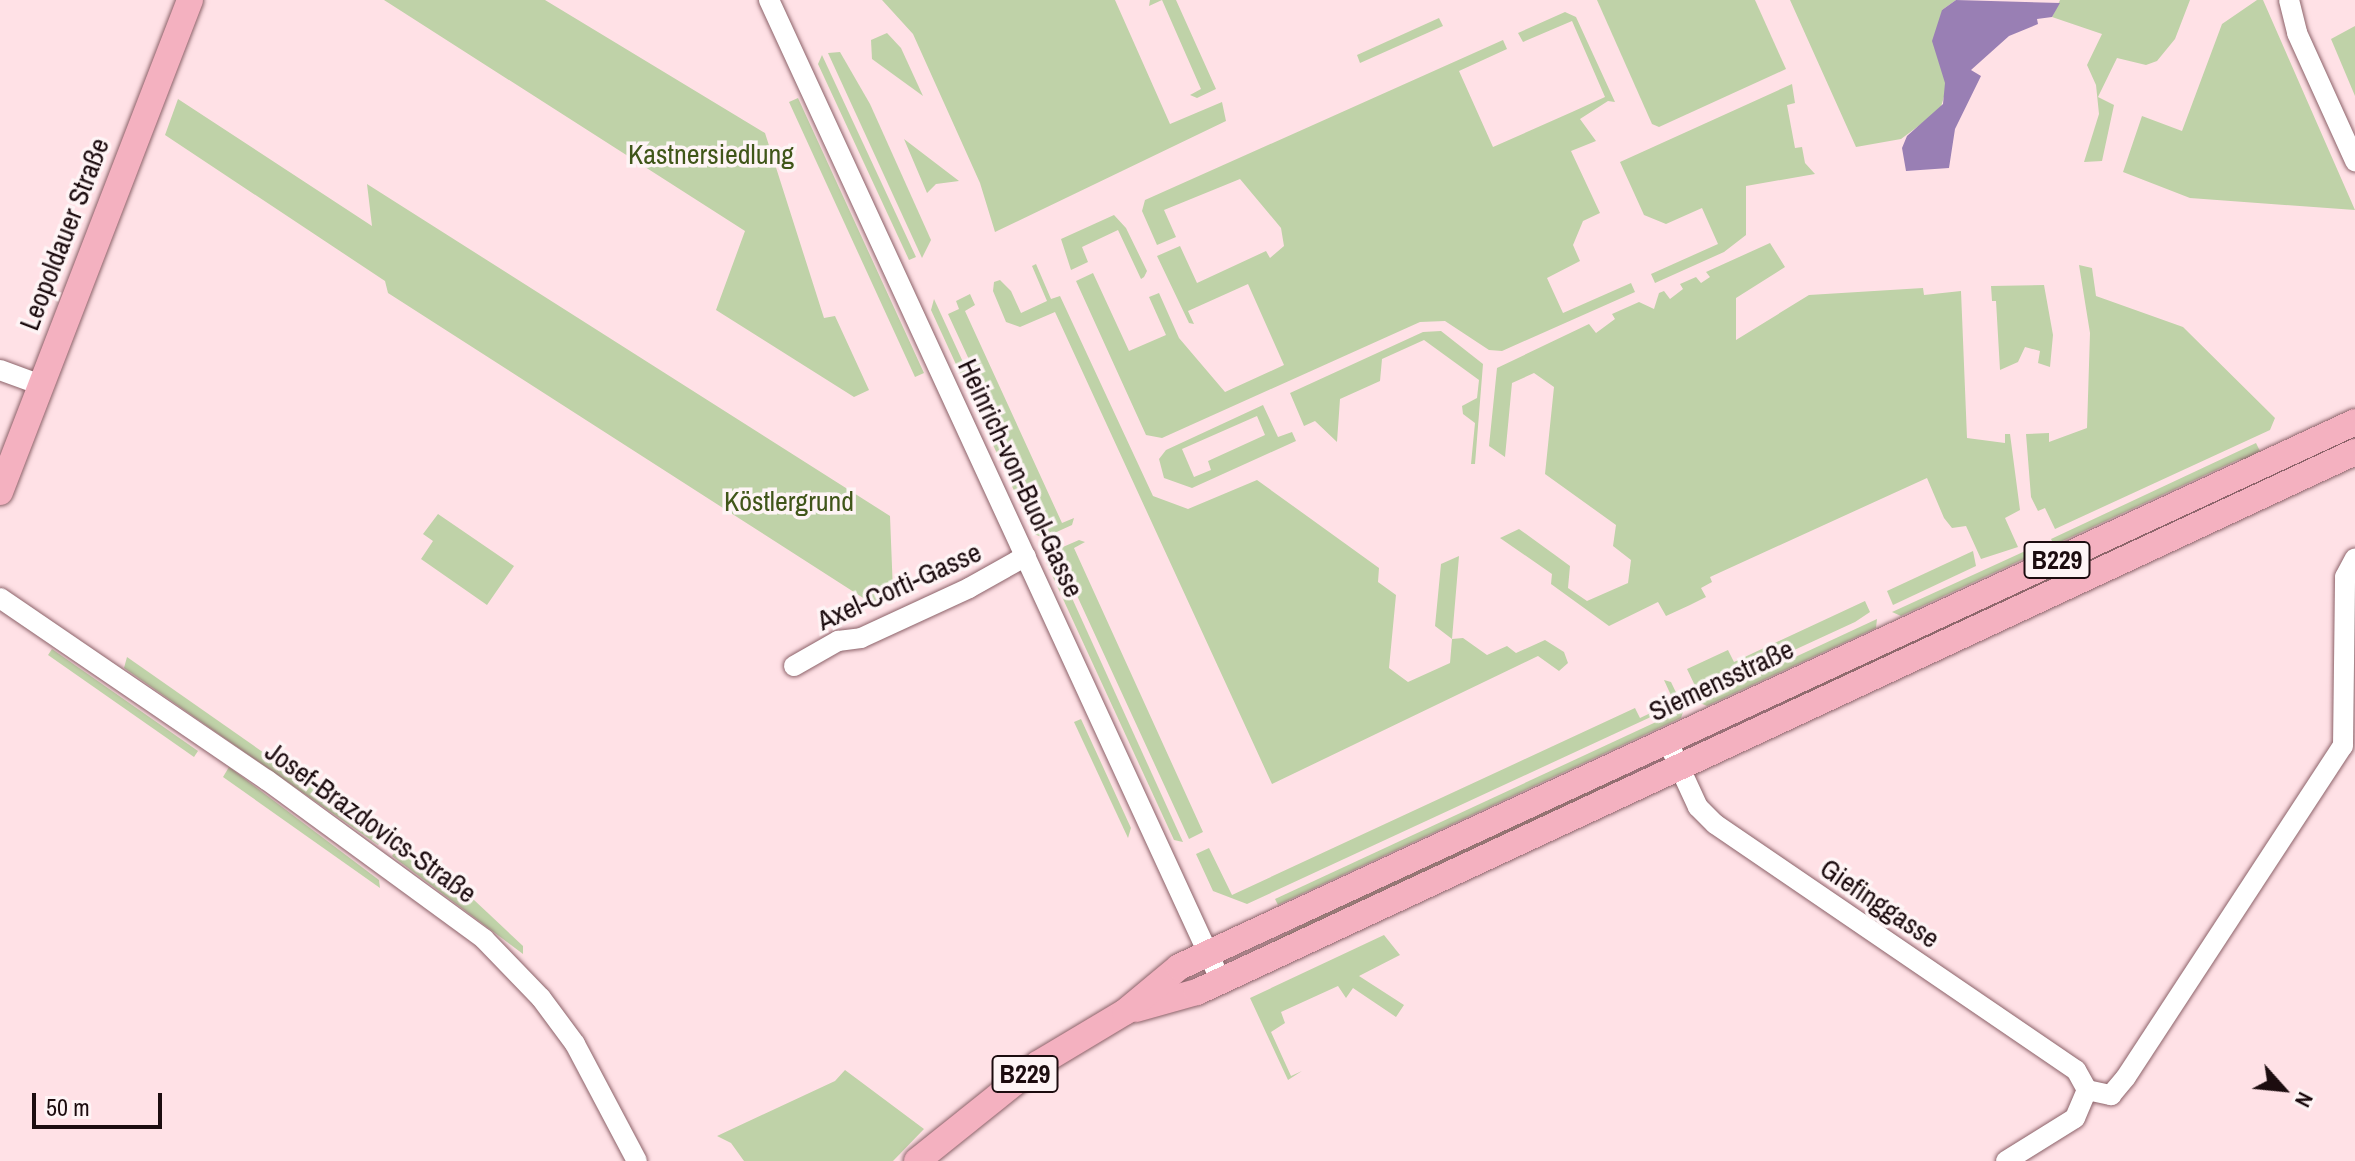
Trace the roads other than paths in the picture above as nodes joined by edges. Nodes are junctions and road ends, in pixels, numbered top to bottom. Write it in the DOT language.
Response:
graph roads {
  1 [pos="190,0"];
  2 [pos="769,0"];
  3 [pos="2289,0"];
  4 [pos="2355,161"];
  5 [pos="0,370"];
  6 [pos="41,385"];
  7 [pos="2355,422"];
  8 [pos="2355,452"];
  9 [pos="0,492"];
  10 [pos="1026,556"];
  11 [pos="2355,558"];
  12 [pos="0,598"];
  13 [pos="794,666"];
  14 [pos="1667,740"];
  15 [pos="1679,767"];
  16 [pos="1208,955"];
  17 [pos="1220,979"];
  18 [pos="1125,1012"];
  19 [pos="2087,1090"];
  20 [pos="637,1161"];
  21 [pos="917,1161"];
  22 [pos="2006,1161"];
  1 -- 6 [label="main road, Leopoldauer Straße"];
  2 -- 10 [label="street, Heinrich-von-Buol-Gasse"];
  3 -- 4 [label="street"];
  5 -- 6 [label="street"];
  6 -- 9 [label="main road, Leopoldauer Straße"];
  7 -- 14 [label="main road, Siemensstraße / B229"];
  8 -- 15 [label="main road, Siemensstraße / B229"];
  10 -- 13 [label="street, Axel-Corti-Gasse"];
  10 -- 16 [label="street, Heinrich-von-Buol-Gasse"];
  11 -- 19 [label="street"];
  12 -- 20 [label="street, Josef-Brazdovics-Straße"];
  14 -- 15 [label="street, Giefinggasse"];
  14 -- 16 [label="main road, Siemensstraße / B229"];
  15 -- 17 [label="main road, Siemensstraße / B229"];
  15 -- 19 [label="street, Giefinggasse"];
  16 -- 17 [label="street, Heinrich-von-Buol-Gasse"];
  16 -- 18 [label="main road, Siemensstraße / B229"];
  17 -- 18 [label="main road, Siemensstraße / B229"];
  18 -- 21 [label="main road, Siemensstraße / B229"];
  19 -- 22 [label="street"];
}
